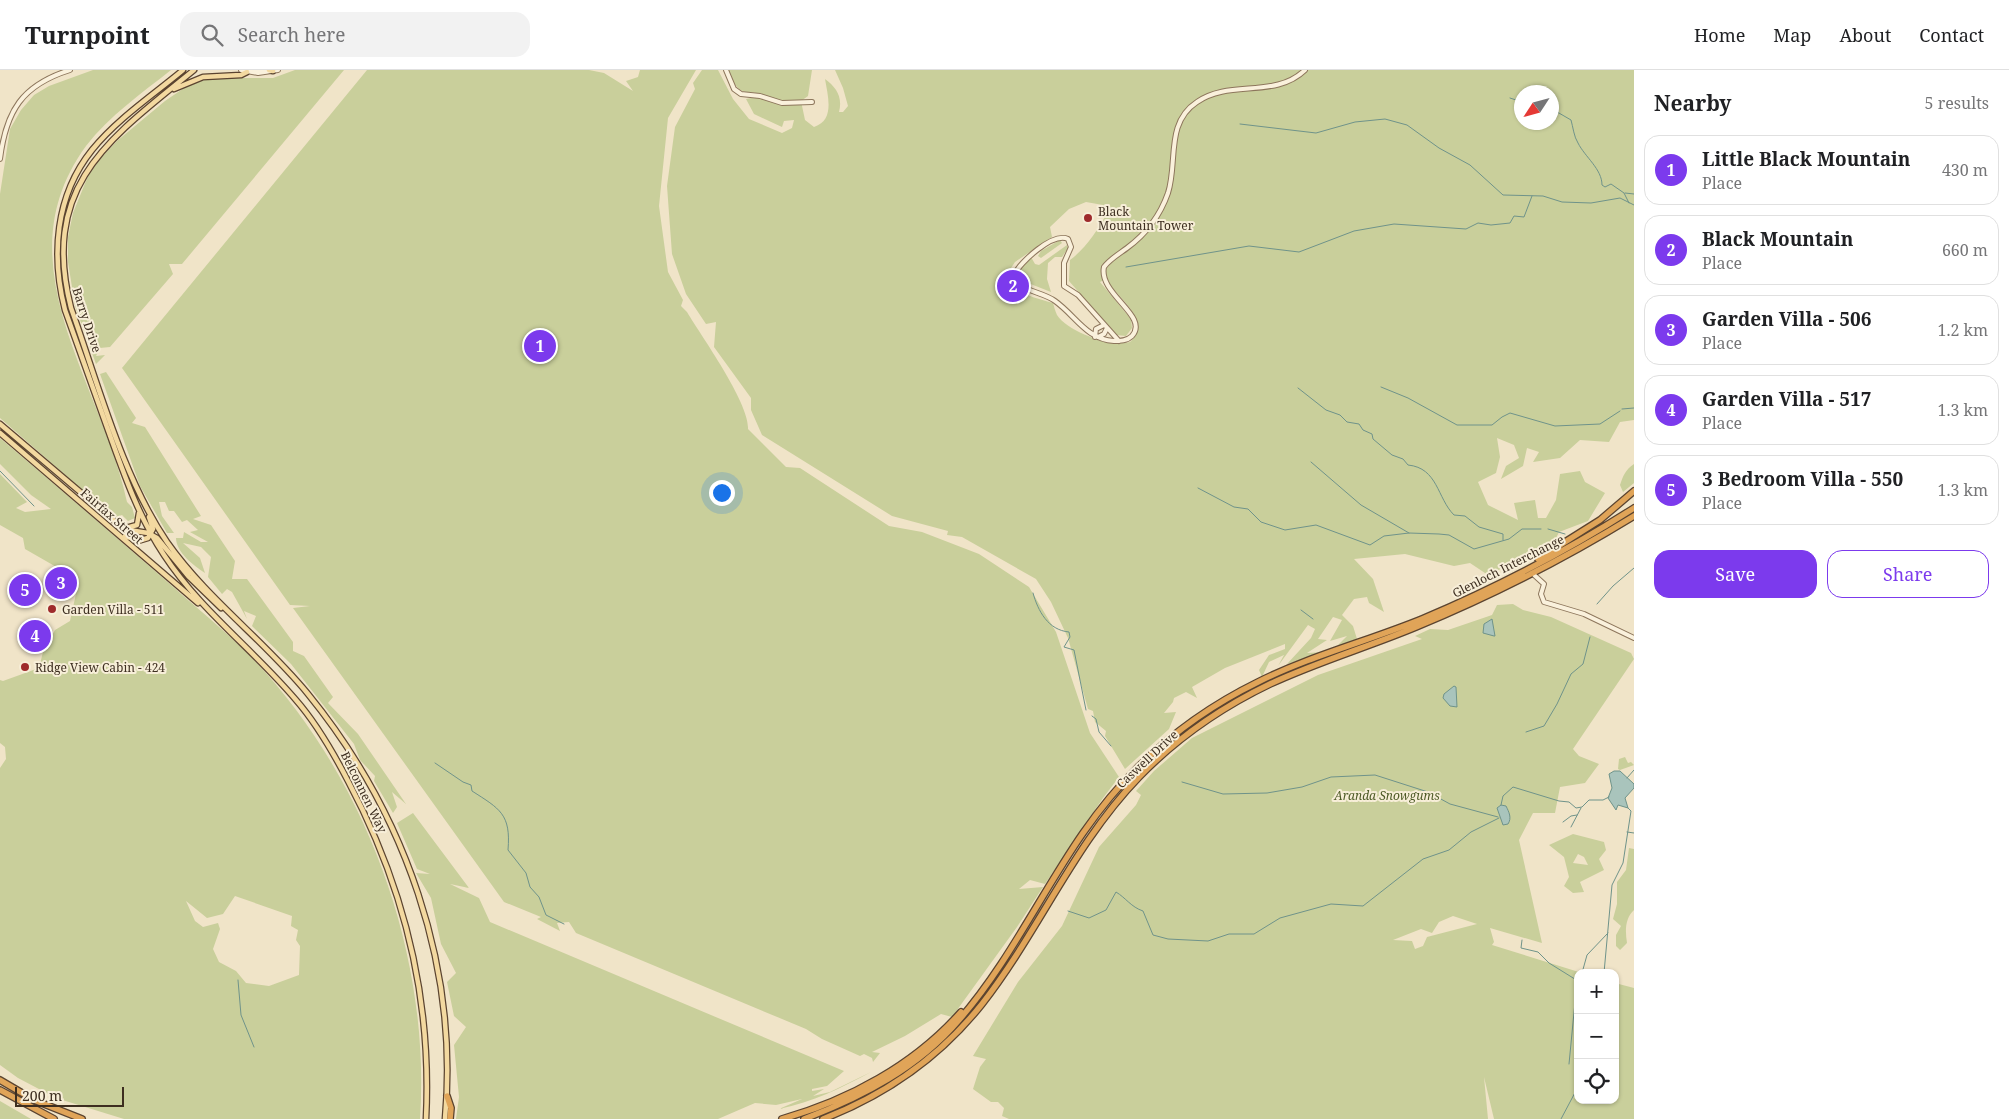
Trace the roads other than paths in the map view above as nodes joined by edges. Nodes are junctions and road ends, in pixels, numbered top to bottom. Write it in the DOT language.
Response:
graph roads {
  1 [pos="70,70"];
  2 [pos="183,70"];
  3 [pos="194,70"];
  4 [pos="241,70"];
  5 [pos="253,70"];
  6 [pos="273,70"];
  7 [pos="726,70"];
  8 [pos="1305,70"];
  9 [pos="248,71"];
  10 [pos="162,96"];
  11 [pos="812,102"];
  12 [pos="0,159"];
  13 [pos="1106,326"];
  14 [pos="1097,337"];
  15 [pos="1119,341"];
  16 [pos="0,424"];
  17 [pos="0,433"];
  18 [pos="1634,491"];
  19 [pos="143,501"];
  20 [pos="1634,508"];
  21 [pos="139,511"];
  22 [pos="1634,516"];
  23 [pos="123,528"];
  24 [pos="113,529"];
  25 [pos="151,534"];
  26 [pos="173,550"];
  27 [pos="1532,573"];
  28 [pos="1488,588"];
  29 [pos="212,613"];
  30 [pos="249,631"];
  31 [pos="1387,632"];
  32 [pos="1634,638"];
  33 [pos="1009,949"];
  34 [pos="0,1080"];
  35 [pos="0,1090"];
  36 [pos="883,1090"];
  37 [pos="447,1096"];
  38 [pos="784,1118"];
  39 [pos="54,1119"];
  40 [pos="82,1119"];
  41 [pos="426,1119"];
  42 [pos="445,1119"];
  43 [pos="450,1119"];
  44 [pos="804,1119"];
  45 [pos="823,1119"];
  46 [pos="832,1119"];
  1 -- 12 [label="street"];
  2 -- 21 [label="main road, Barry Drive"];
  3 -- 10 [label="main road, Barry Drive"];
  4 -- 9 [label="street"];
  5 -- 6 [label="street"];
  6 -- 9 [label="street"];
  7 -- 11 [label="street"];
  8 -- 15 [label="street"];
  9 -- 10 [label="main road"];
  10 -- 19 [label="main road, Barry Drive"];
  13 -- 14 [label="street"];
  13 -- 14 [label="street"];
  13 -- 14 [label="street"];
  13 -- 15 [label="street"];
  14 -- 15 [label="street"];
  16 -- 23 [label="main road, Fairfax Street"];
  17 -- 24 [label="main road, Fairfax Street"];
  18 -- 28 [label="highway"];
  19 -- 25 [label="main road"];
  19 -- 26 [label="main road, Barry Drive"];
  20 -- 28 [label="highway, Glenloch Interchange"];
  21 -- 23 [label="main road"];
  21 -- 25 [label="main road, Barry Drive"];
  22 -- 27 [label="highway, Glenloch Interchange"];
  23 -- 25 [label="main road, Fairfax Street"];
  24 -- 25 [label="main road"];
  24 -- 29 [label="main road, Fairfax Street"];
  25 -- 29 [label="main road, Belconnen Way"];
  25 -- 30 [label="main road"];
  26 -- 30 [label="main road, Belconnen Way"];
  27 -- 32 [label="street"];
  27 -- 36 [label="highway, Caswell Drive"];
  28 -- 31 [label="highway, Glenloch Interchange"];
  29 -- 41 [label="main road, Belconnen Way"];
  30 -- 37 [label="main road, Belconnen Way"];
  31 -- 33 [label="highway, Caswell Drive"];
  33 -- 38 [label="highway"];
  33 -- 44 [label="highway"];
  34 -- 40 [label="highway"];
  35 -- 39 [label="highway"];
  36 -- 45 [label="highway"];
  36 -- 46 [label="highway"];
  37 -- 42 [label="main road, Belconnen Way"];
  37 -- 43 [label="highway"];
}
